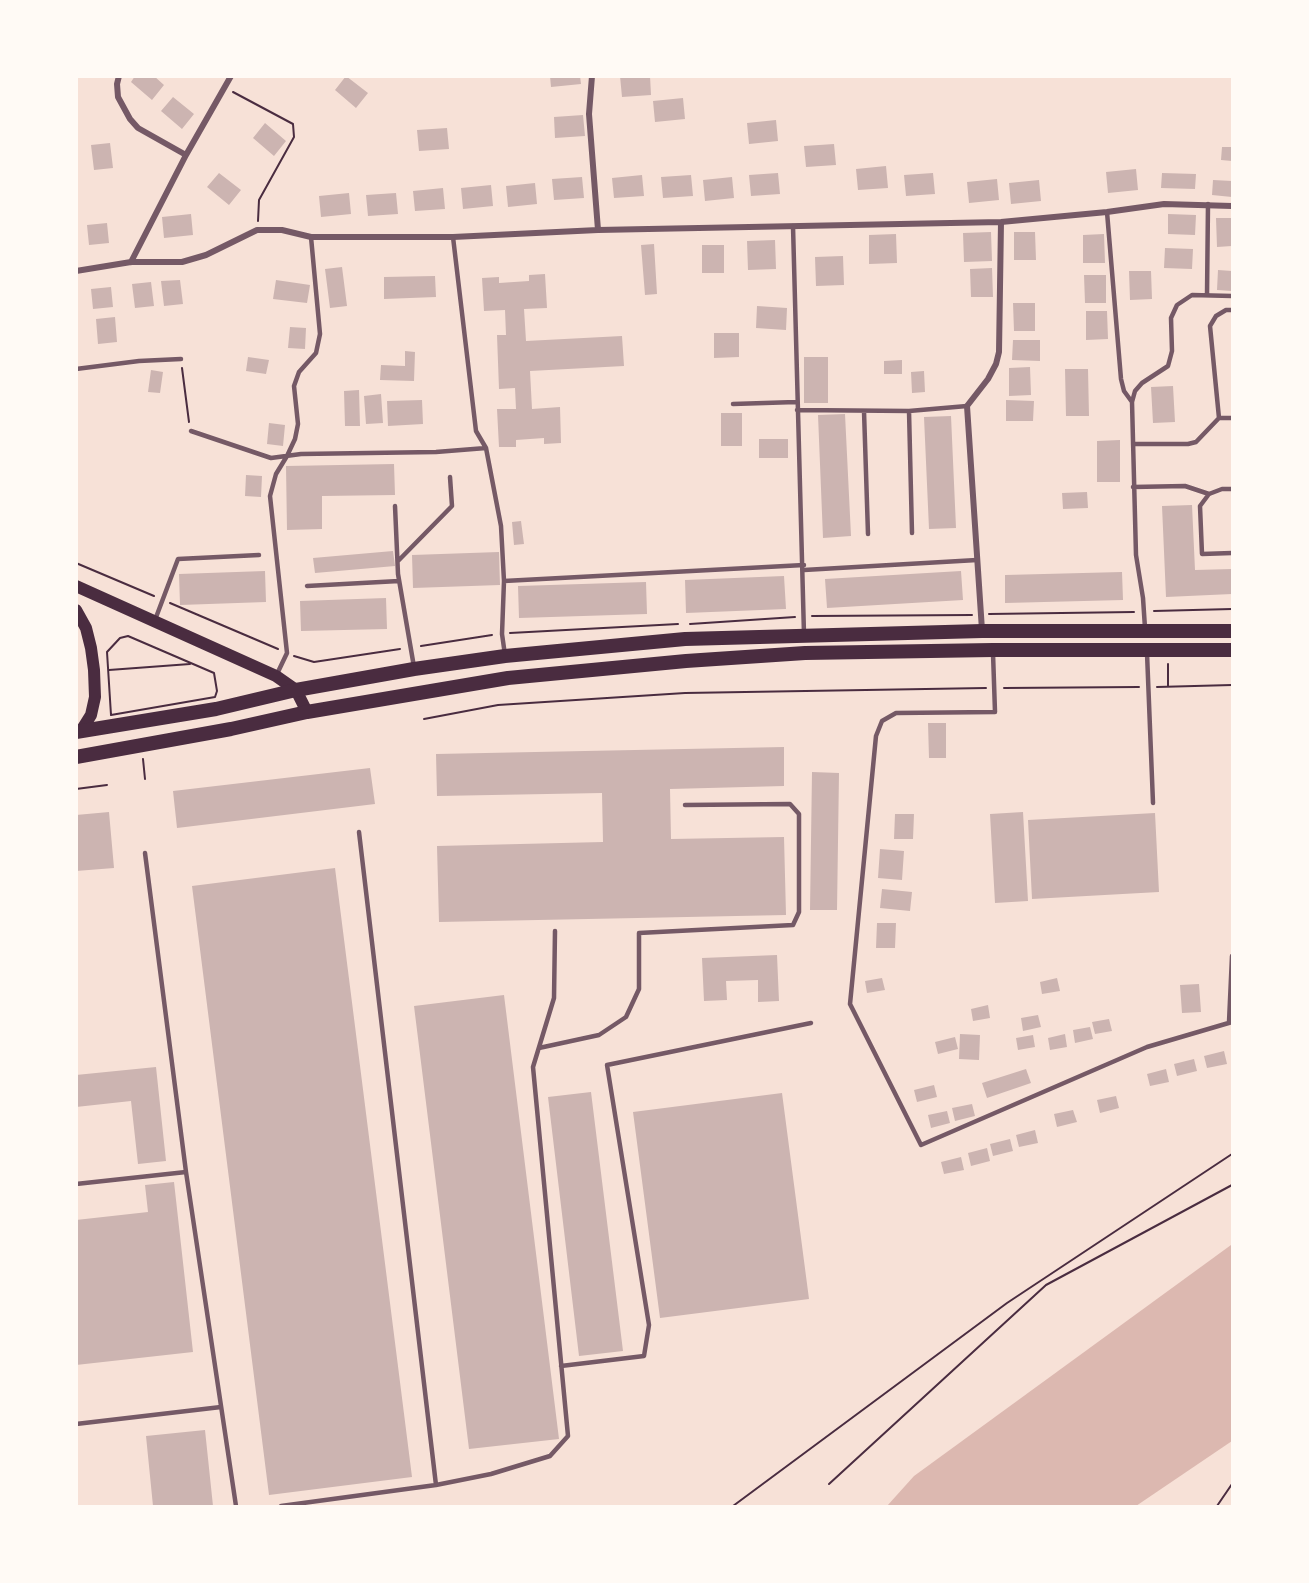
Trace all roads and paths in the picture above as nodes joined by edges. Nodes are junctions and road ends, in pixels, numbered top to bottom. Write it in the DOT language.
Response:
graph roads {
  1 [pos="119,76"];
  2 [pos="231,76"];
  3 [pos="592,76"];
  4 [pos="225,87"];
  5 [pos="186,155"];
  6 [pos="1208,204"];
  7 [pos="1233,206"];
  8 [pos="1107,212"];
  9 [pos="1000,222"];
  10 [pos="793,226"];
  11 [pos="257,230"];
  12 [pos="598,230"];
  13 [pos="311,237"];
  14 [pos="453,237"];
  15 [pos="131,262"];
  16 [pos="76,271"];
  17 [pos="1207,295"];
  18 [pos="1233,296"];
  19 [pos="1233,310"];
  20 [pos="181,359"];
  21 [pos="76,369"];
  22 [pos="796,402"];
  23 [pos="1132,402"];
  24 [pos="733,404"];
  25 [pos="967,406"];
  26 [pos="797,410"];
  27 [pos="864,411"];
  28 [pos="909,411"];
  29 [pos="1219,418"];
  30 [pos="1233,418"];
  31 [pos="191,430"];
  32 [pos="1132,444"];
  33 [pos="486,448"];
  34 [pos="288,456"];
  35 [pos="450,477"];
  36 [pos="1133,487"];
  37 [pos="1233,489"];
  38 [pos="1209,494"];
  39 [pos="395,506"];
  40 [pos="912,533"];
  41 [pos="868,534"];
  42 [pos="1233,553"];
  43 [pos="259,555"];
  44 [pos="977,560"];
  45 [pos="398,561"];
  46 [pos="76,563"];
  47 [pos="804,567"];
  48 [pos="399,581"];
  49 [pos="504,581"];
  50 [pos="76,586"];
  51 [pos="307,586"];
  52 [pos="163,600"];
  53 [pos="1233,609"];
  54 [pos="76,610"];
  55 [pos="1144,611"];
  56 [pos="981,615"];
  57 [pos="804,616"];
  58 [pos="154,622"];
  59 [pos="1145,630"];
  60 [pos="982,631"];
  61 [pos="1233,631"];
  62 [pos="502,634"];
  63 [pos="804,634"];
  64 [pos="410,647"];
  65 [pos="993,650"];
  66 [pos="1146,650"];
  67 [pos="1233,650"];
  68 [pos="287,653"];
  69 [pos="505,656"];
  70 [pos="1168,658"];
  71 [pos="193,664"];
  72 [pos="414,669"];
  73 [pos="108,670"];
  74 [pos="276,676"];
  75 [pos="1233,685"];
  76 [pos="1148,687"];
  77 [pos="1168,687"];
  78 [pos="994,688"];
  79 [pos="296,690"];
  80 [pos="307,712"];
  81 [pos="424,719"];
  82 [pos="79,732"];
  83 [pos="142,756"];
  84 [pos="76,757"];
  85 [pos="146,779"];
  86 [pos="107,785"];
  87 [pos="76,789"];
  88 [pos="1153,803"];
  89 [pos="685,805"];
  90 [pos="359,832"];
  91 [pos="145,853"];
  92 [pos="555,931"];
  93 [pos="1233,956"];
  94 [pos="1231,1022"];
  95 [pos="811,1023"];
  96 [pos="538,1048"];
  97 [pos="1233,1154"];
  98 [pos="186,1172"];
  99 [pos="76,1184"];
  100 [pos="1233,1185"];
  101 [pos="1042,1279"];
  102 [pos="1046,1285"];
  103 [pos="561,1366"];
  104 [pos="221,1407"];
  105 [pos="76,1424"];
  106 [pos="829,1484"];
  107 [pos="1233,1484"];
  108 [pos="436,1485"];
  109 [pos="236,1506"];
  110 [pos="281,1506"];
  111 [pos="733,1506"];
  112 [pos="1217,1506"];
  1 -- 5 [label="street"];
  2 -- 4 [label="street"];
  3 -- 12 [label="street"];
  4 -- 5 [label="street"];
  4 -- 11 [label="path"];
  5 -- 15 [label="street"];
  6 -- 7 [label="street"];
  6 -- 8 [label="street"];
  6 -- 17 [label="lane"];
  8 -- 9 [label="street"];
  8 -- 23 [label="lane"];
  9 -- 10 [label="street"];
  9 -- 25 [label="street"];
  10 -- 12 [label="street"];
  10 -- 22 [label="lane"];
  11 -- 13 [label="street"];
  11 -- 15 [label="street"];
  12 -- 14 [label="street"];
  13 -- 14 [label="street"];
  13 -- 34 [label="lane"];
  14 -- 33 [label="lane"];
  15 -- 16 [label="street"];
  17 -- 18 [label="lane"];
  17 -- 23 [label="lane"];
  19 -- 29 [label="lane"];
  20 -- 21 [label="lane"];
  20 -- 31 [label="path"];
  22 -- 24 [label="lane"];
  22 -- 26 [label="lane"];
  23 -- 32 [label="lane"];
  25 -- 28 [label="lane"];
  25 -- 44 [label="street"];
  26 -- 27 [label="lane"];
  26 -- 47 [label="lane"];
  27 -- 28 [label="lane"];
  27 -- 41 [label="lane"];
  28 -- 40 [label="lane"];
  29 -- 30 [label="lane"];
  29 -- 32 [label="lane"];
  31 -- 34 [label="lane"];
  32 -- 36 [label="lane"];
  33 -- 34 [label="lane"];
  33 -- 49 [label="lane"];
  34 -- 68 [label="lane"];
  35 -- 45 [label="lane"];
  36 -- 38 [label="lane"];
  36 -- 55 [label="lane"];
  37 -- 38 [label="lane"];
  38 -- 42 [label="lane"];
  39 -- 45 [label="lane"];
  43 -- 52 [label="lane"];
  44 -- 47 [label="lane"];
  44 -- 56 [label="street"];
  45 -- 48 [label="lane"];
  46 -- 52 [label="path"];
  47 -- 49 [label="lane"];
  47 -- 57 [label="lane"];
  48 -- 51 [label="lane"];
  48 -- 64 [label="lane"];
  49 -- 62 [label="lane"];
  50 -- 58 [label="main road"];
  52 -- 58 [label="lane"];
  52 -- 68 [label="path"];
  53 -- 55 [label="path"];
  54 -- 82 [label="main road"];
  55 -- 56 [label="path"];
  55 -- 59 [label="lane"];
  56 -- 57 [label="path"];
  56 -- 60 [label="street"];
  57 -- 62 [label="path"];
  57 -- 63 [label="lane"];
  58 -- 74 [label="main road"];
  59 -- 60 [label="main road"];
  59 -- 61 [label="main road"];
  59 -- 66 [label="main road"];
  60 -- 63 [label="main road"];
  62 -- 64 [label="path"];
  62 -- 69 [label="lane"];
  63 -- 69 [label="main road"];
  64 -- 68 [label="path"];
  64 -- 72 [label="lane"];
  65 -- 66 [label="main road"];
  65 -- 78 [label="lane"];
  65 -- 80 [label="main road"];
  66 -- 67 [label="main road"];
  66 -- 76 [label="lane"];
  68 -- 74 [label="lane"];
  69 -- 72 [label="main road"];
  70 -- 77 [label="path"];
  71 -- 73 [label="path"];
  71 -- 73 [label="path"];
  71 -- 73 [label="path"];
  72 -- 79 [label="main road"];
  74 -- 79 [label="main road"];
  75 -- 77 [label="path"];
  76 -- 77 [label="path"];
  76 -- 78 [label="path"];
  76 -- 88 [label="lane"];
  78 -- 81 [label="path"];
  78 -- 94 [label="lane"];
  79 -- 80 [label="main road"];
  79 -- 82 [label="main road"];
  80 -- 84 [label="main road"];
  83 -- 85 [label="path"];
  86 -- 87 [label="path"];
  89 -- 96 [label="lane"];
  90 -- 108 [label="lane"];
  91 -- 98 [label="lane"];
  92 -- 96 [label="lane"];
  93 -- 94 [label="lane"];
  95 -- 103 [label="lane"];
  96 -- 103 [label="lane"];
  97 -- 101 [label="path"];
  98 -- 99 [label="lane"];
  98 -- 104 [label="lane"];
  100 -- 102 [label="path"];
  101 -- 102 [label="path"];
  101 -- 111 [label="path"];
  102 -- 106 [label="path"];
  103 -- 108 [label="lane"];
  104 -- 105 [label="lane"];
  104 -- 109 [label="lane"];
  107 -- 112 [label="path"];
  108 -- 110 [label="lane"];
}
